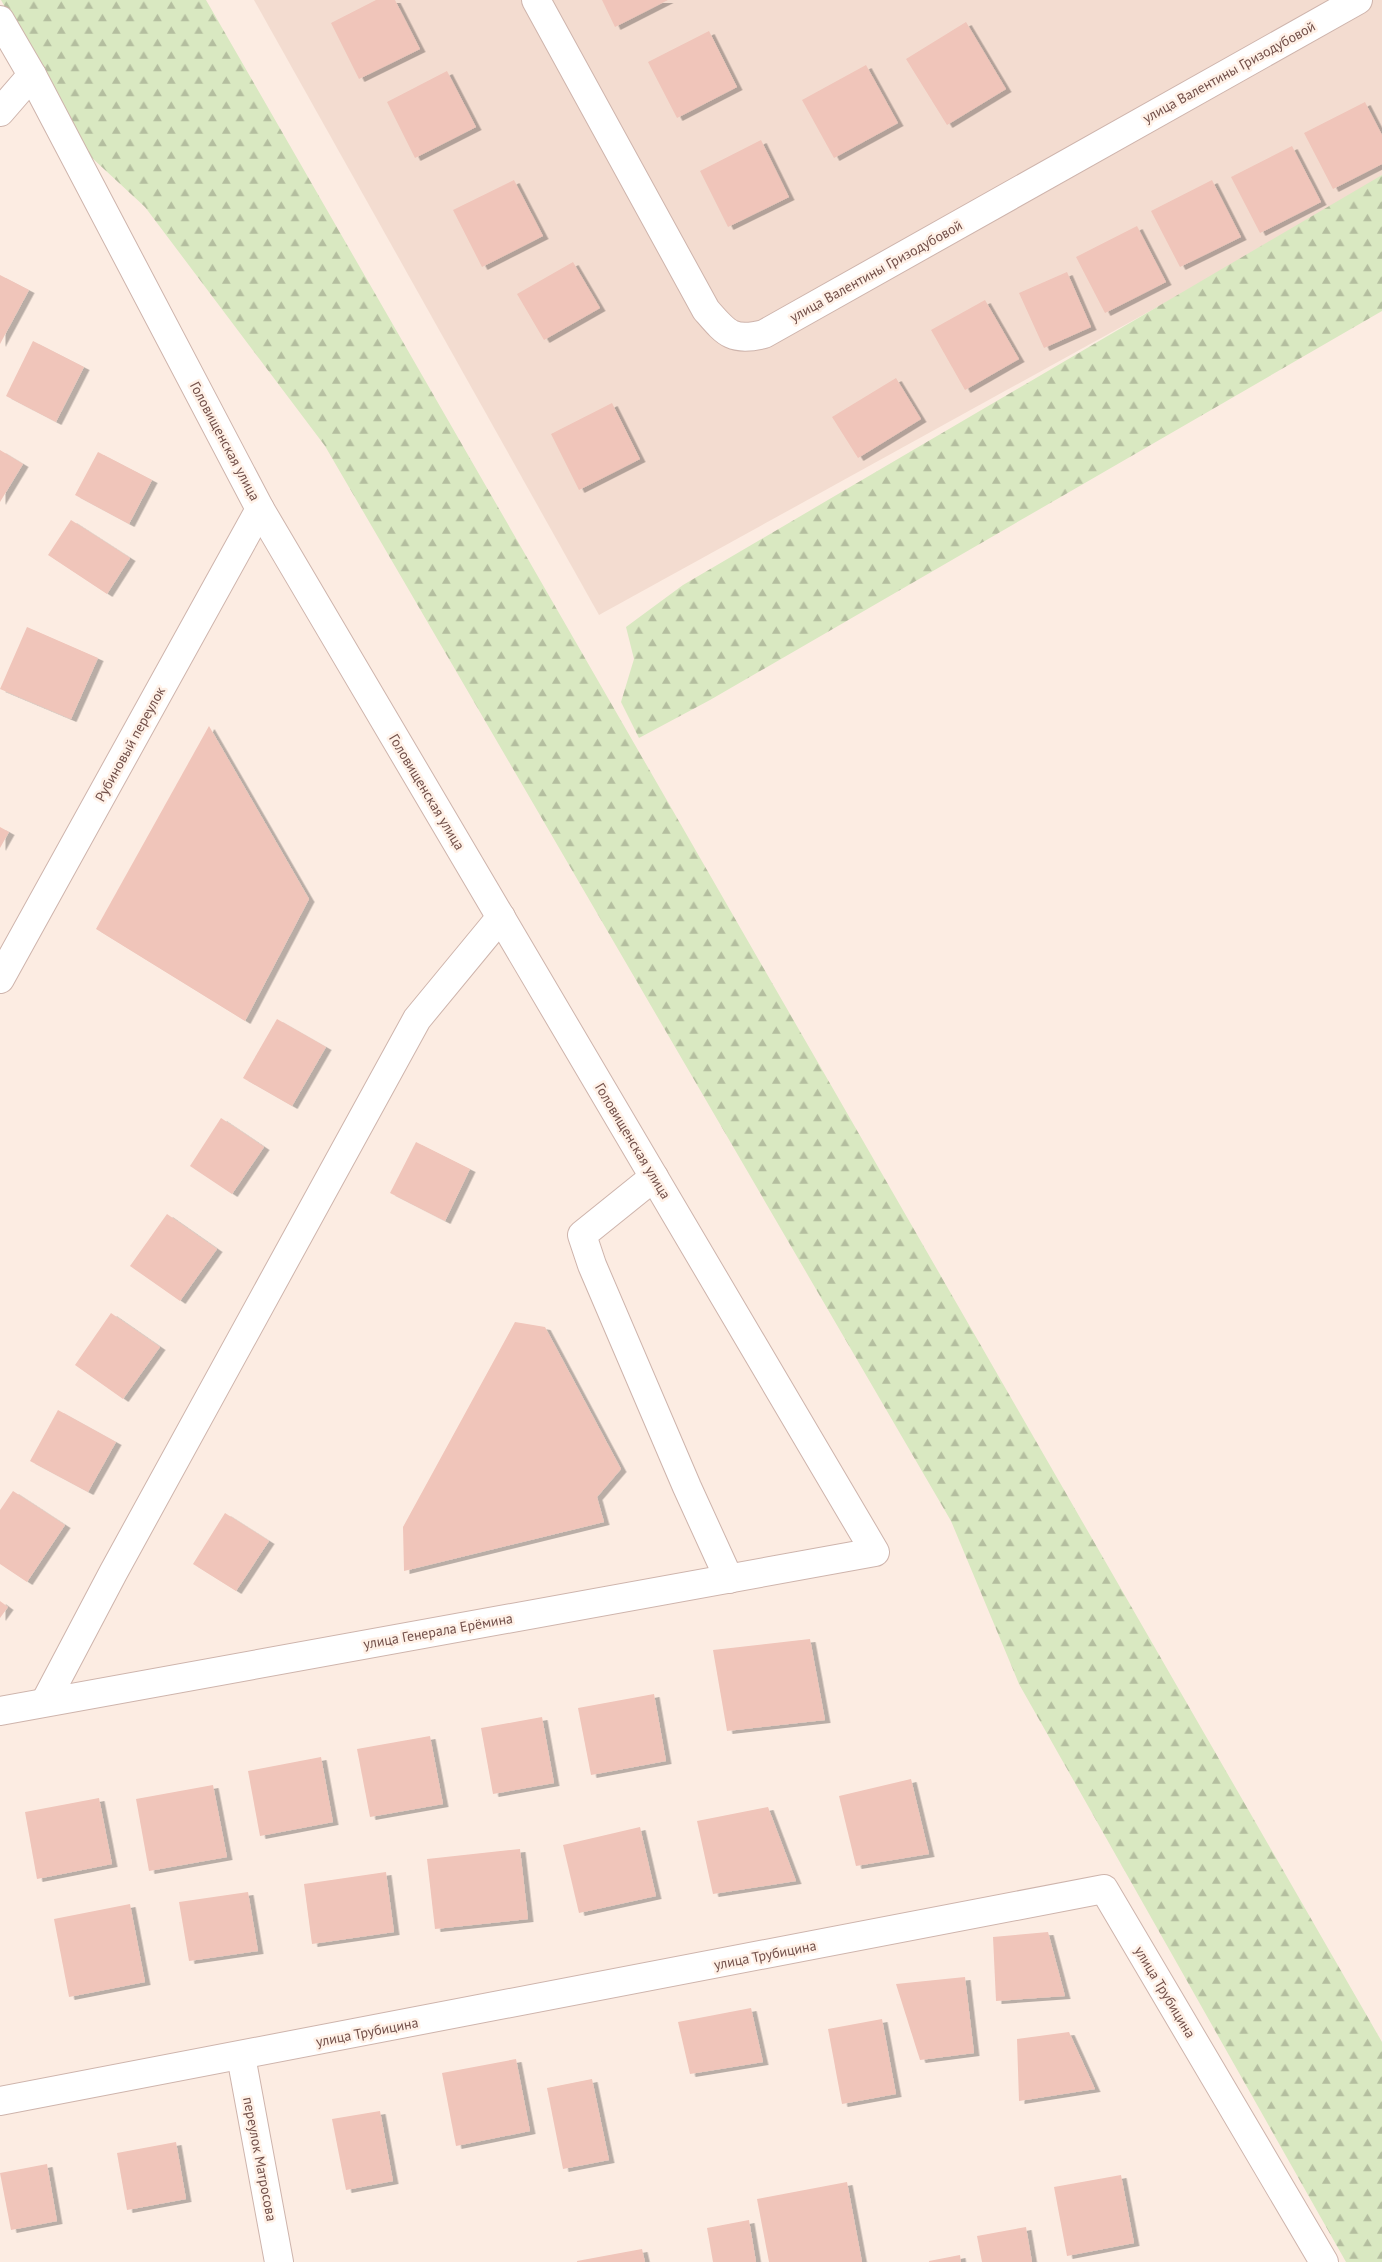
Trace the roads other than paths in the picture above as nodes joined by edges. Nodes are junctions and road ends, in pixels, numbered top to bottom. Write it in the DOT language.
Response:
graph roads {
  1 [pos="536,0"];
  2 [pos="1358,0"];
  3 [pos="0,20"];
  4 [pos="32,75"];
  5 [pos="0,112"];
  6 [pos="260,509"];
  7 [pos="500,917"];
  8 [pos="0,979"];
  9 [pos="654,1177"];
  10 [pos="875,1552"];
  11 [pos="729,1579"];
  12 [pos="45,1702"];
  13 [pos="0,1711"];
  14 [pos="241,2056"];
  15 [pos="0,2101"];
  16 [pos="279,2262"];
  17 [pos="1324,2262"];
  1 -- 2 [label="street, улица Валентины Гризодубовой"];
  3 -- 4 [label="street, Головищенская улица"];
  4 -- 5 [label="street"];
  4 -- 6 [label="street, Головищенская улица"];
  6 -- 7 [label="street, Головищенская улица"];
  6 -- 8 [label="street, Рубиновый переулок"];
  7 -- 9 [label="street, Головищенская улица"];
  7 -- 12 [label="street"];
  9 -- 10 [label="street, Головищенская улица"];
  9 -- 11 [label="street"];
  10 -- 11 [label="street, улица Генерала Ерёмина"];
  11 -- 12 [label="street, улица Генерала Ерёмина"];
  12 -- 13 [label="street, улица Генерала Ерёмина"];
  14 -- 15 [label="street, улица Трубицина"];
  14 -- 16 [label="street, переулок Матросова"];
  14 -- 17 [label="street, улица Трубицина"];
}
